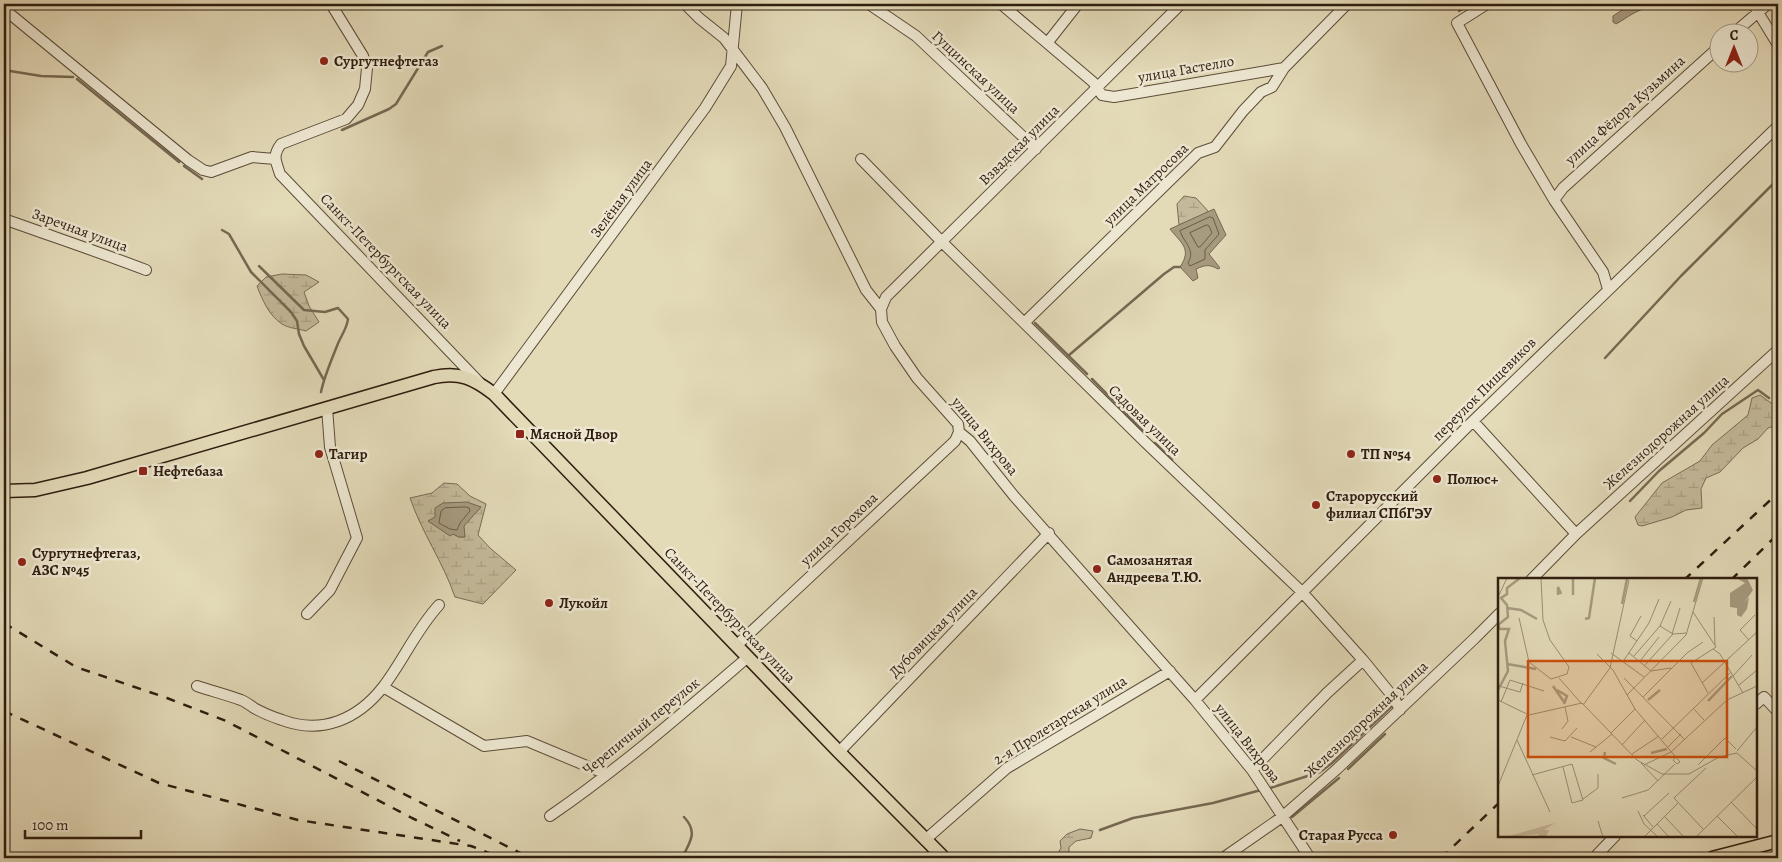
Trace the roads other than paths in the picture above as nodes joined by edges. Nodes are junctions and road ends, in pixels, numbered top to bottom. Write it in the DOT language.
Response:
graph roads {
  1 [pos="331,4"];
  2 [pos="685,4"];
  3 [pos="736,4"];
  4 [pos="869,4"];
  5 [pos="1001,4"];
  6 [pos="1078,4"];
  7 [pos="1181,4"];
  8 [pos="1347,4"];
  9 [pos="1487,4"];
  10 [pos="1768,4"];
  11 [pos="4,6"];
  12 [pos="1756,8"];
  13 [pos="1744,22"];
  14 [pos="1048,42"];
  15 [pos="1778,45"];
  16 [pos="733,51"];
  17 [pos="1710,55"];
  18 [pos="1284,68"];
  19 [pos="1097,89"];
  20 [pos="1778,126"];
  21 [pos="1036,149"];
  22 [pos="861,158"];
  23 [pos="275,159"];
  24 [pos="1554,200"];
  25 [pos="4,219"];
  26 [pos="942,242"];
  27 [pos="146,270"];
  28 [pos="1608,289"];
  29 [pos="880,309"];
  30 [pos="1025,322"];
  31 [pos="1778,350"];
  32 [pos="480,383"];
  33 [pos="494,394"];
  34 [pos="327,408"];
  35 [pos="1473,421"];
  36 [pos="959,432"];
  37 [pos="4,491"];
  38 [pos="1049,534"];
  39 [pos="1576,534"];
  40 [pos="1533,578"];
  41 [pos="1302,592"];
  42 [pos="438,605"];
  43 [pos="307,614"];
  44 [pos="1498,614"];
  45 [pos="737,645"];
  46 [pos="748,657"];
  47 [pos="1363,660"];
  48 [pos="1170,671"];
  49 [pos="197,686"];
  50 [pos="383,687"];
  51 [pos="1195,700"];
  52 [pos="1757,703"];
  53 [pos="1400,710"];
  54 [pos="1778,712"];
  55 [pos="839,752"];
  56 [pos="1252,770"];
  57 [pos="606,774"];
  58 [pos="550,816"];
  59 [pos="1282,817"];
  60 [pos="1614,837"];
  61 [pos="925,840"];
  62 [pos="1778,841"];
  63 [pos="944,858"];
  64 [pos="1223,858"];
  65 [pos="1310,858"];
  66 [pos="1594,858"];
  67 [pos="1712,858"];
  1 -- 23 [label="street"];
  2 -- 16 [label="street, улица Вихрова"];
  3 -- 16 [label="street, Зелёная улица"];
  4 -- 21 [label="street, Гущинская улица"];
  5 -- 14 [label="street"];
  6 -- 14 [label="street"];
  7 -- 19 [label="street, Взвадская улица"];
  8 -- 18 [label="street, улица Матросова"];
  9 -- 24 [label="street"];
  10 -- 12 [label="street"];
  11 -- 23 [label="street"];
  12 -- 13 [label="street"];
  12 -- 15 [label="street"];
  14 -- 19 [label="street"];
  16 -- 29 [label="street, улица Вихрова"];
  16 -- 33 [label="street, Зелёная улица"];
  17 -- 24 [label="street, улица Фёдора Кузьмина"];
  18 -- 19 [label="street, улица Гастелло"];
  18 -- 30 [label="street, улица Матросова"];
  19 -- 21 [label="street, Взвадская улица"];
  20 -- 28 [label="street, переулок Пищевиков"];
  21 -- 26 [label="street, Взвадская улица"];
  22 -- 26 [label="street, Садовая улица"];
  23 -- 32 [label="street, Санкт-Петербургская улица"];
  24 -- 28 [label="street"];
  25 -- 27 [label="street, Заречная улица"];
  26 -- 29 [label="street, Взвадская улица"];
  26 -- 30 [label="street, Садовая улица"];
  28 -- 35 [label="street, переулок Пищевиков"];
  29 -- 36 [label="street, улица Вихрова"];
  30 -- 41 [label="street, Садовая улица"];
  31 -- 39 [label="street, Железнодорожная улица"];
  32 -- 33 [label="main road, Санкт-Петербургская улица"];
  32 -- 34 [label="main road"];
  33 -- 45 [label="main road, Санкт-Петербургская улица"];
  34 -- 37 [label="main road"];
  34 -- 43 [label="street"];
  35 -- 39 [label="street"];
  35 -- 41 [label="street, переулок Пищевиков"];
  36 -- 38 [label="street, улица Вихрова"];
  36 -- 45 [label="street, улица Горохова"];
  38 -- 48 [label="street, улица Вихрова"];
  38 -- 55 [label="street, Дубовицкая улица"];
  39 -- 40 [label="street, Железнодорожная улица"];
  41 -- 47 [label="street, Садовая улица"];
  41 -- 51 [label="street, переулок Пищевиков"];
  42 -- 50 [label="street"];
  44 -- 53 [label="street, Железнодорожная улица"];
  45 -- 46 [label="main road, Санкт-Петербургская улица"];
  46 -- 55 [label="main road, Санкт-Петербургская улица"];
  46 -- 57 [label="street, Черепичный переулок"];
  47 -- 53 [label="street, Садовая улица"];
  47 -- 56 [label="street"];
  48 -- 51 [label="street, улица Вихрова"];
  48 -- 61 [label="street, 2-я Пролетарская улица"];
  49 -- 50 [label="street"];
  50 -- 57 [label="street"];
  51 -- 56 [label="street, улица Вихрова"];
  52 -- 54 [label="street"];
  53 -- 59 [label="street, Железнодорожная улица"];
  55 -- 61 [label="main road, Санкт-Петербургская улица"];
  56 -- 59 [label="street, улица Вихрова"];
  57 -- 58 [label="street, Черепичный переулок"];
  59 -- 64 [label="street, Железнодорожная улица"];
  59 -- 65 [label="street, улица Вихрова"];
  60 -- 66 [label="street"];
  61 -- 63 [label="main road, Санкт-Петербургская улица"];
  62 -- 67 [label="main road"];
}
